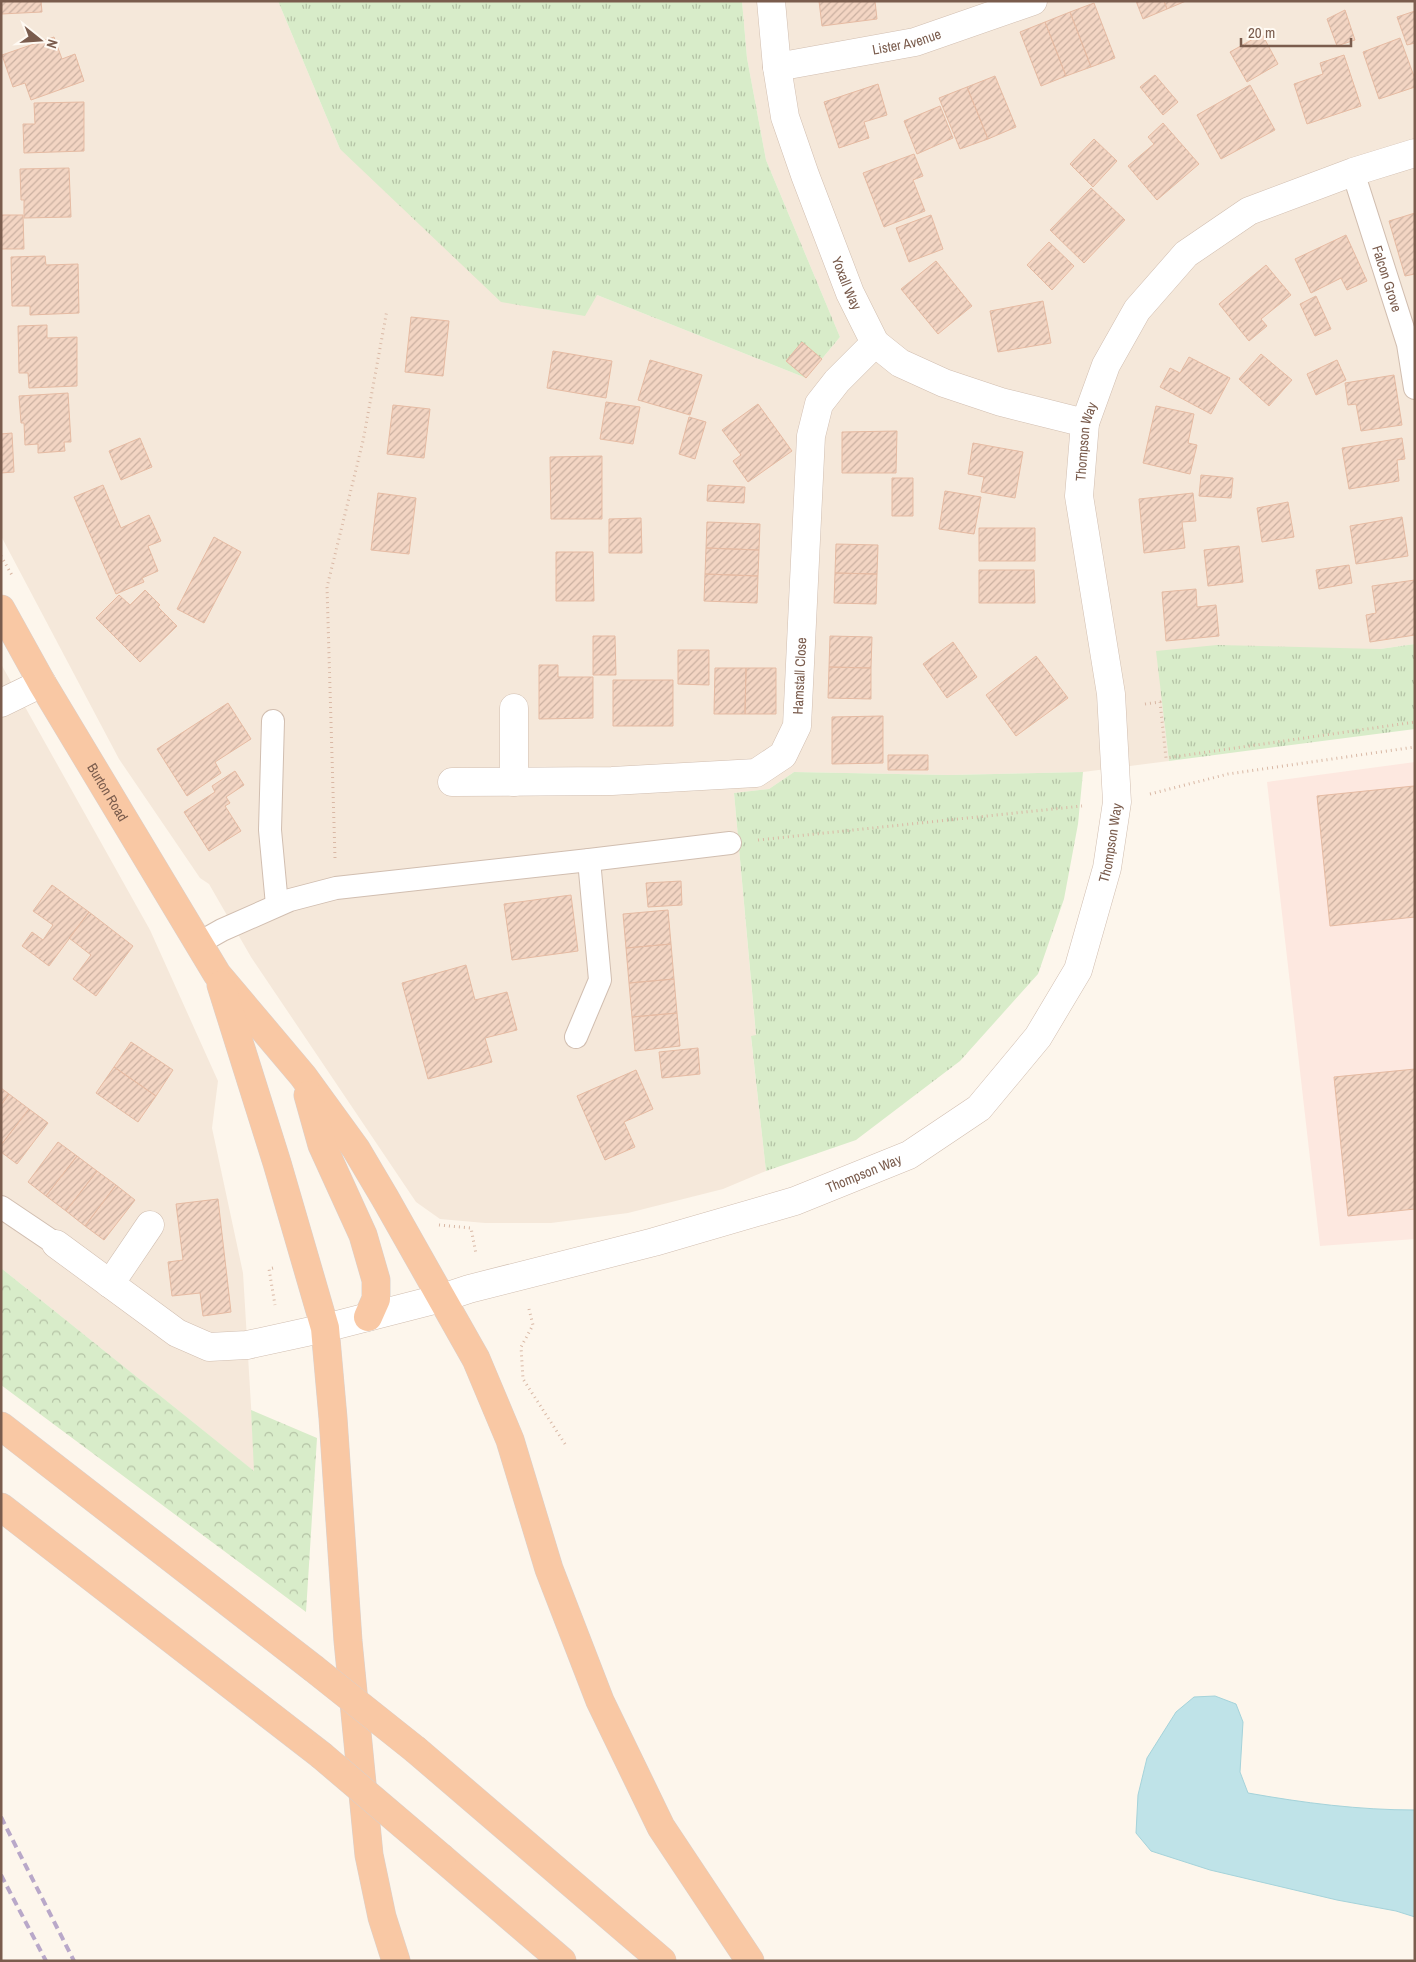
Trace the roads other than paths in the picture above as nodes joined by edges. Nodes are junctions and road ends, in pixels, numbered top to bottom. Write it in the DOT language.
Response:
graph roads {
  1 [pos="770,1"];
  2 [pos="1032,1"];
  3 [pos="777,67"];
  4 [pos="1415,154"];
  5 [pos="1353,172"];
  6 [pos="875,343"];
  7 [pos="1415,388"];
  8 [pos="1086,423"];
  9 [pos="1,609"];
  10 [pos="42,683"];
  11 [pos="1,703"];
  12 [pos="514,708"];
  13 [pos="273,721"];
  14 [pos="452,782"];
  15 [pos="514,782"];
  16 [pos="730,843"];
  17 [pos="590,860"];
  18 [pos="277,905"];
  19 [pos="200,943"];
  20 [pos="217,974"];
  21 [pos="576,1037"];
  22 [pos="303,1076"];
  23 [pos="1,1207"];
  24 [pos="150,1225"];
  25 [pos="56,1244"];
  26 [pos="110,1284"];
  27 [pos="442,1298"];
  28 [pos="368,1317"];
  29 [pos="325,1328"];
  30 [pos="1,1426"];
  31 [pos="1,1507"];
  32 [pos="396,1961"];
  33 [pos="562,1961"];
  34 [pos="662,1961"];
  35 [pos="750,1961"];
  1 -- 3 [label="street, Yoxall Way"];
  2 -- 3 [label="street, Lister Avenue"];
  3 -- 6 [label="street, Yoxall Way"];
  4 -- 5 [label="street, Thompson Way"];
  5 -- 7 [label="lane, Falcon Grove"];
  5 -- 8 [label="street, Thompson Way"];
  6 -- 8 [label="street, Yoxall Way"];
  6 -- 15 [label="street, Hamstall Close"];
  8 -- 27 [label="street, Thompson Way"];
  9 -- 10 [label="highway, Burton Road"];
  10 -- 11 [label="street"];
  10 -- 19 [label="highway, Burton Road"];
  12 -- 15 [label="street"];
  13 -- 18 [label="lane"];
  14 -- 15 [label="street, Hamstall Close"];
  16 -- 17 [label="lane"];
  17 -- 18 [label="lane"];
  17 -- 21 [label="lane"];
  18 -- 19 [label="lane"];
  19 -- 20 [label="highway, Burton Road"];
  20 -- 22 [label="highway"];
  20 -- 29 [label="highway"];
  22 -- 27 [label="highway"];
  22 -- 28 [label="highway"];
  23 -- 25 [label="lane"];
  24 -- 26 [label="street"];
  25 -- 26 [label="street, Thompson Way"];
  26 -- 29 [label="street, Thompson Way"];
  27 -- 28 [label="street, Thompson Way"];
  27 -- 35 [label="highway"];
  28 -- 29 [label="street, Thompson Way"];
  29 -- 32 [label="highway"];
  30 -- 34 [label="highway, bridge"];
  31 -- 33 [label="highway, bridge"];
}
